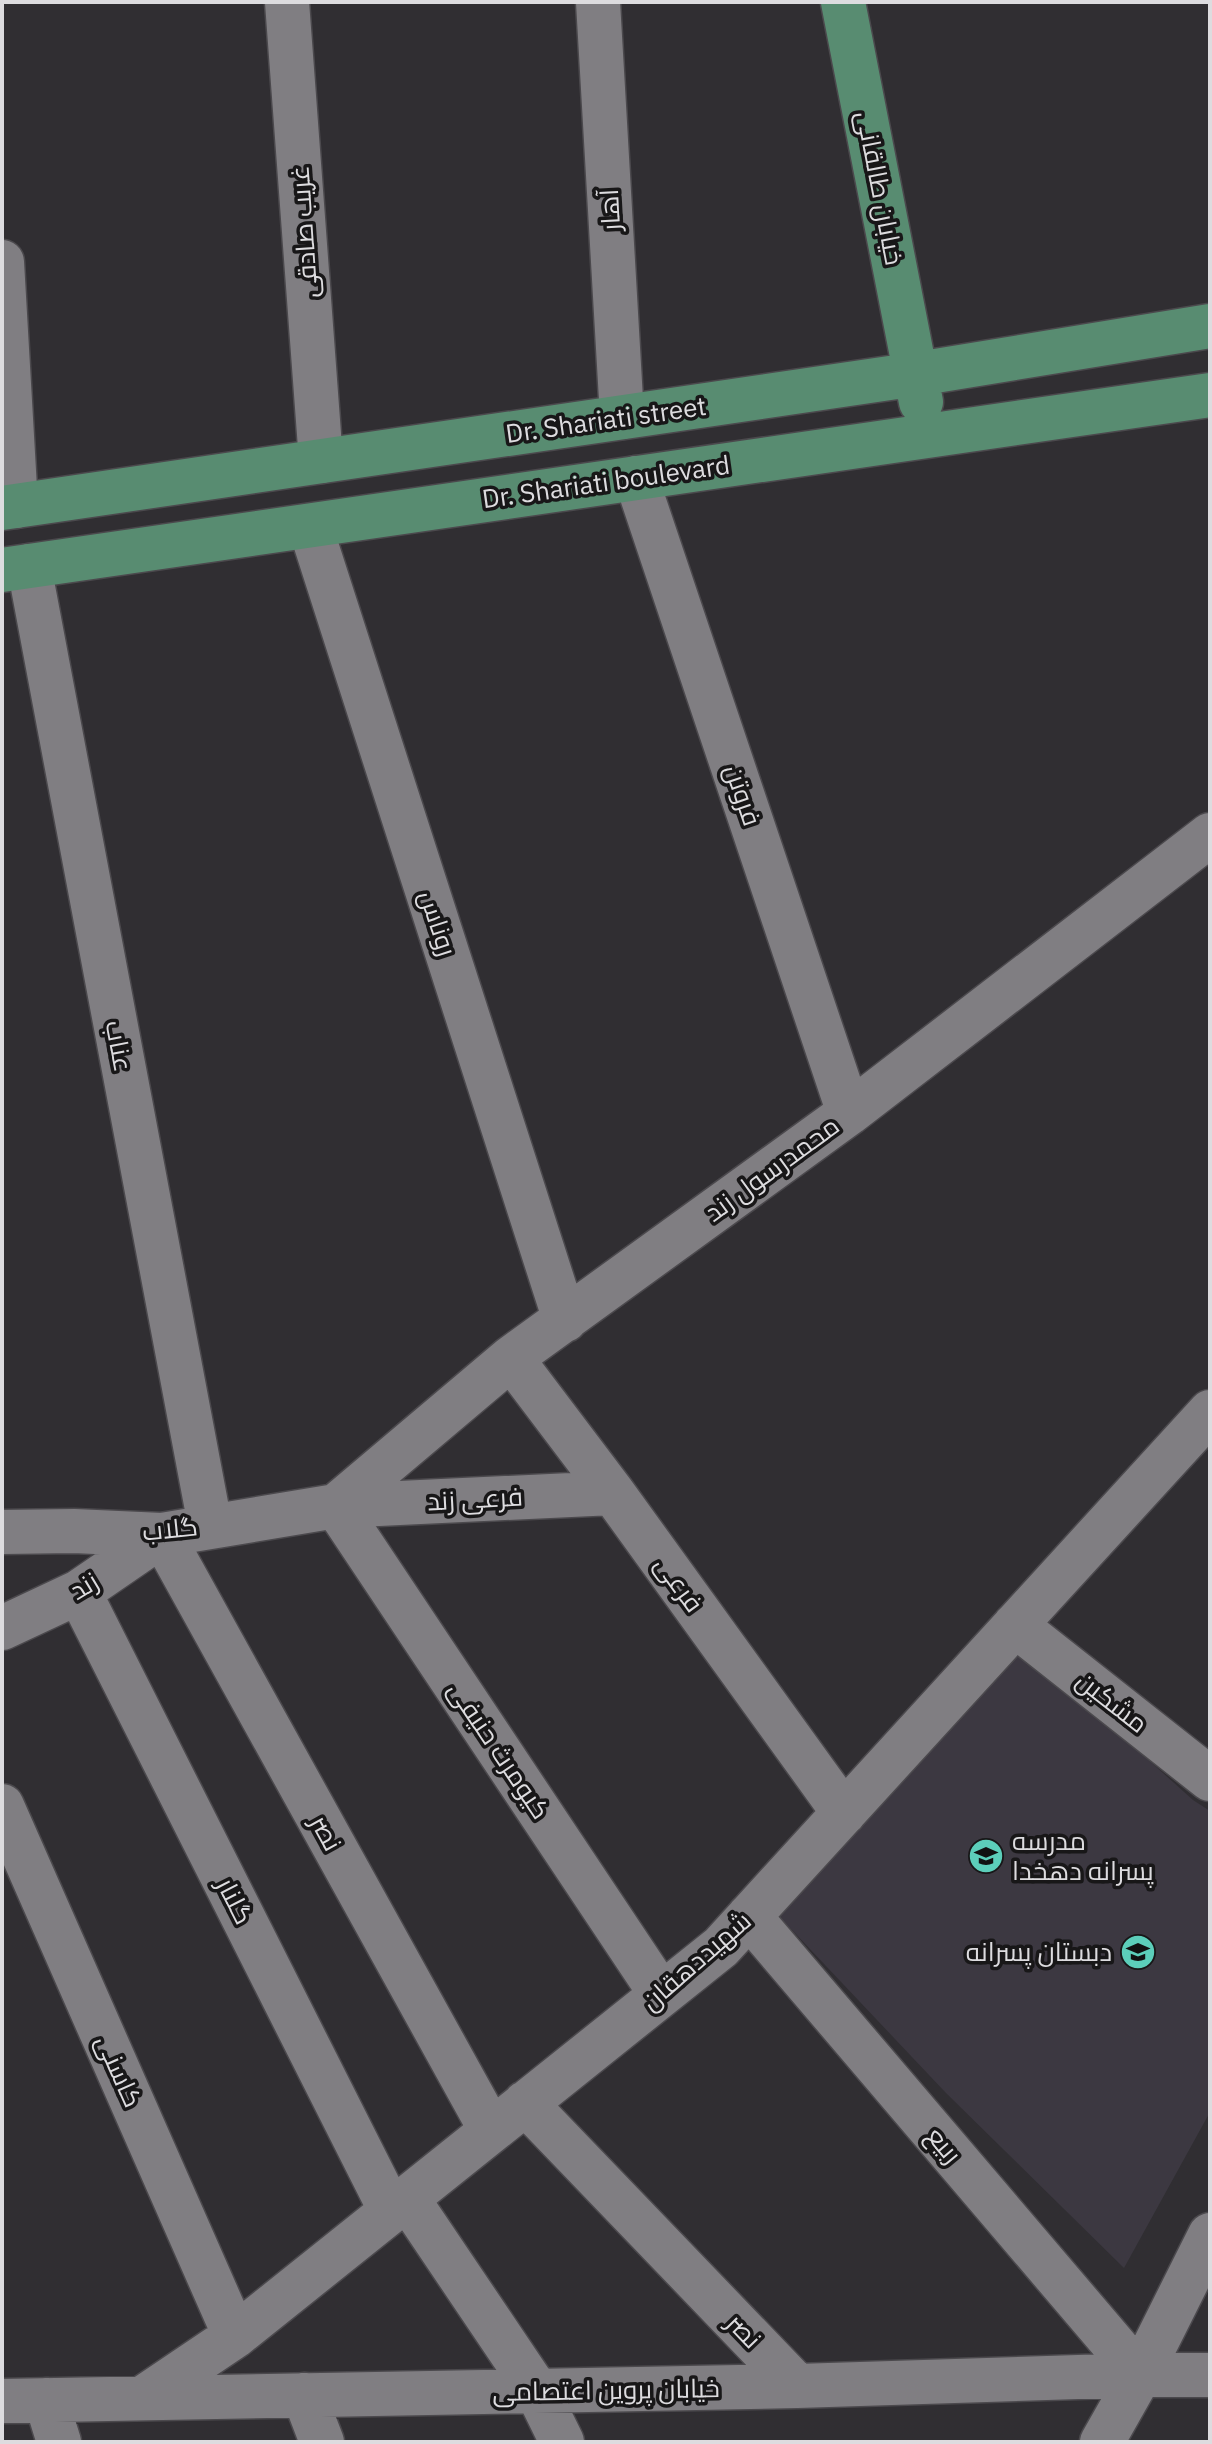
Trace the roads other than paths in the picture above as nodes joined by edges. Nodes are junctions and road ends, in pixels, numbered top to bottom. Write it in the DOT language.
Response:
graph roads {
  1 [pos="287,2"];
  2 [pos="598,2"];
  3 [pos="843,2"];
  4 [pos="2,262"];
  5 [pos="1210,326"];
  6 [pos="917,374"];
  7 [pos="1210,395"];
  8 [pos="622,417"];
  9 [pos="926,436"];
  10 [pos="321,461"];
  11 [pos="636,478"];
  12 [pos="9,507"];
  13 [pos="310,526"];
  14 [pos="15,568"];
  15 [pos="1205,851"];
  16 [pos="849,1113"];
  17 [pos="565,1320"];
  18 [pos="511,1358"];
  19 [pos="1210,1412"];
  20 [pos="613,1493"];
  21 [pos="336,1506"];
  22 [pos="210,1525"];
  23 [pos="2,1532"];
  24 [pos="162,1535"];
  25 [pos="79,1592"];
  26 [pos="1015,1625"];
  27 [pos="2,1628"];
  28 [pos="1210,1779"];
  29 [pos="2,1806"];
  30 [pos="844,1813"];
  31 [pos="749,1916"];
  32 [pos="661,1994"];
  33 [pos="525,2103"];
  34 [pos="491,2130"];
  35 [pos="399,2204"];
  36 [pos="1210,2235"];
  37 [pos="235,2336"];
  38 [pos="1140,2375"];
  39 [pos="1210,2375"];
  40 [pos="797,2386"];
  41 [pos="537,2391"];
  42 [pos="304,2395"];
  43 [pos="143,2398"];
  44 [pos="46,2400"];
  45 [pos="2,2401"];
  46 [pos="59,2442"];
  47 [pos="322,2442"];
  48 [pos="562,2442"];
  49 [pos="1102,2442"];
  1 -- 10 [label="street, غریب صادقی"];
  2 -- 8 [label="street, آهار"];
  3 -- 6 [label="main road, خیابان طالقانی"];
  4 -- 12 [label="street"];
  5 -- 6 [label="main road, Dr. Shariati street"];
  6 -- 8 [label="main road, Dr. Shariati street"];
  6 -- 9 [label="main road, خیابان طالقانی"];
  7 -- 9 [label="main road, Dr. Shariati boulevard"];
  8 -- 10 [label="main road, Dr. Shariati street"];
  9 -- 11 [label="main road, Dr. Shariati boulevard"];
  10 -- 12 [label="main road, Dr. Shariati street"];
  11 -- 13 [label="main road, Dr. Shariati boulevard"];
  11 -- 16 [label="street, فروتن"];
  13 -- 14 [label="main road, Dr. Shariati boulevard"];
  13 -- 17 [label="street, روناس"];
  14 -- 22 [label="street, عناب"];
  15 -- 16 [label="street, محمدرسول زند"];
  16 -- 17 [label="street, محمدرسول زند"];
  17 -- 18 [label="street, محمدرسول زند"];
  18 -- 20 [label="street, فرعی"];
  18 -- 21 [label="street, محمدرسول زند"];
  19 -- 26 [label="street, شهیددهقان"];
  20 -- 21 [label="street, فرعی زند"];
  20 -- 30 [label="street, فرعی"];
  21 -- 22 [label="street, گلاب"];
  21 -- 32 [label="street, کیومرث حنیفی"];
  22 -- 24 [label="street, گلاب"];
  23 -- 24 [label="street, گلاب"];
  24 -- 25 [label="street, زند"];
  24 -- 34 [label="street, نصر"];
  25 -- 27 [label="street, زند"];
  25 -- 35 [label="street, گلنار"];
  26 -- 28 [label="street, مشکین"];
  26 -- 30 [label="street, شهیددهقان"];
  29 -- 37 [label="street, کاسنی"];
  30 -- 31 [label="street, شهیددهقان"];
  31 -- 32 [label="street, شهیددهقان"];
  31 -- 38 [label="street, ربیع"];
  32 -- 33 [label="street, شهیددهقان"];
  33 -- 34 [label="street, شهیددهقان"];
  33 -- 40 [label="street, نصر"];
  34 -- 35 [label="street, شهیددهقان"];
  35 -- 37 [label="street, شهیددهقان"];
  35 -- 41 [label="street, گلنار"];
  36 -- 38 [label="street"];
  37 -- 43 [label="street, شهیددهقان"];
  38 -- 39 [label="street, خیابان پروین اعتصامی"];
  38 -- 40 [label="street, خیابان پروین اعتصامی"];
  38 -- 49 [label="street"];
  40 -- 41 [label="street, خیابان پروین اعتصامی"];
  41 -- 42 [label="street, خیابان پروین اعتصامی"];
  41 -- 48 [label="street, گلنار"];
  42 -- 43 [label="street, خیابان پروین اعتصامی"];
  42 -- 47 [label="street"];
  43 -- 44 [label="street, خیابان پروین اعتصامی"];
  44 -- 45 [label="street, خیابان پروین اعتصامی"];
  44 -- 46 [label="street"];
}
